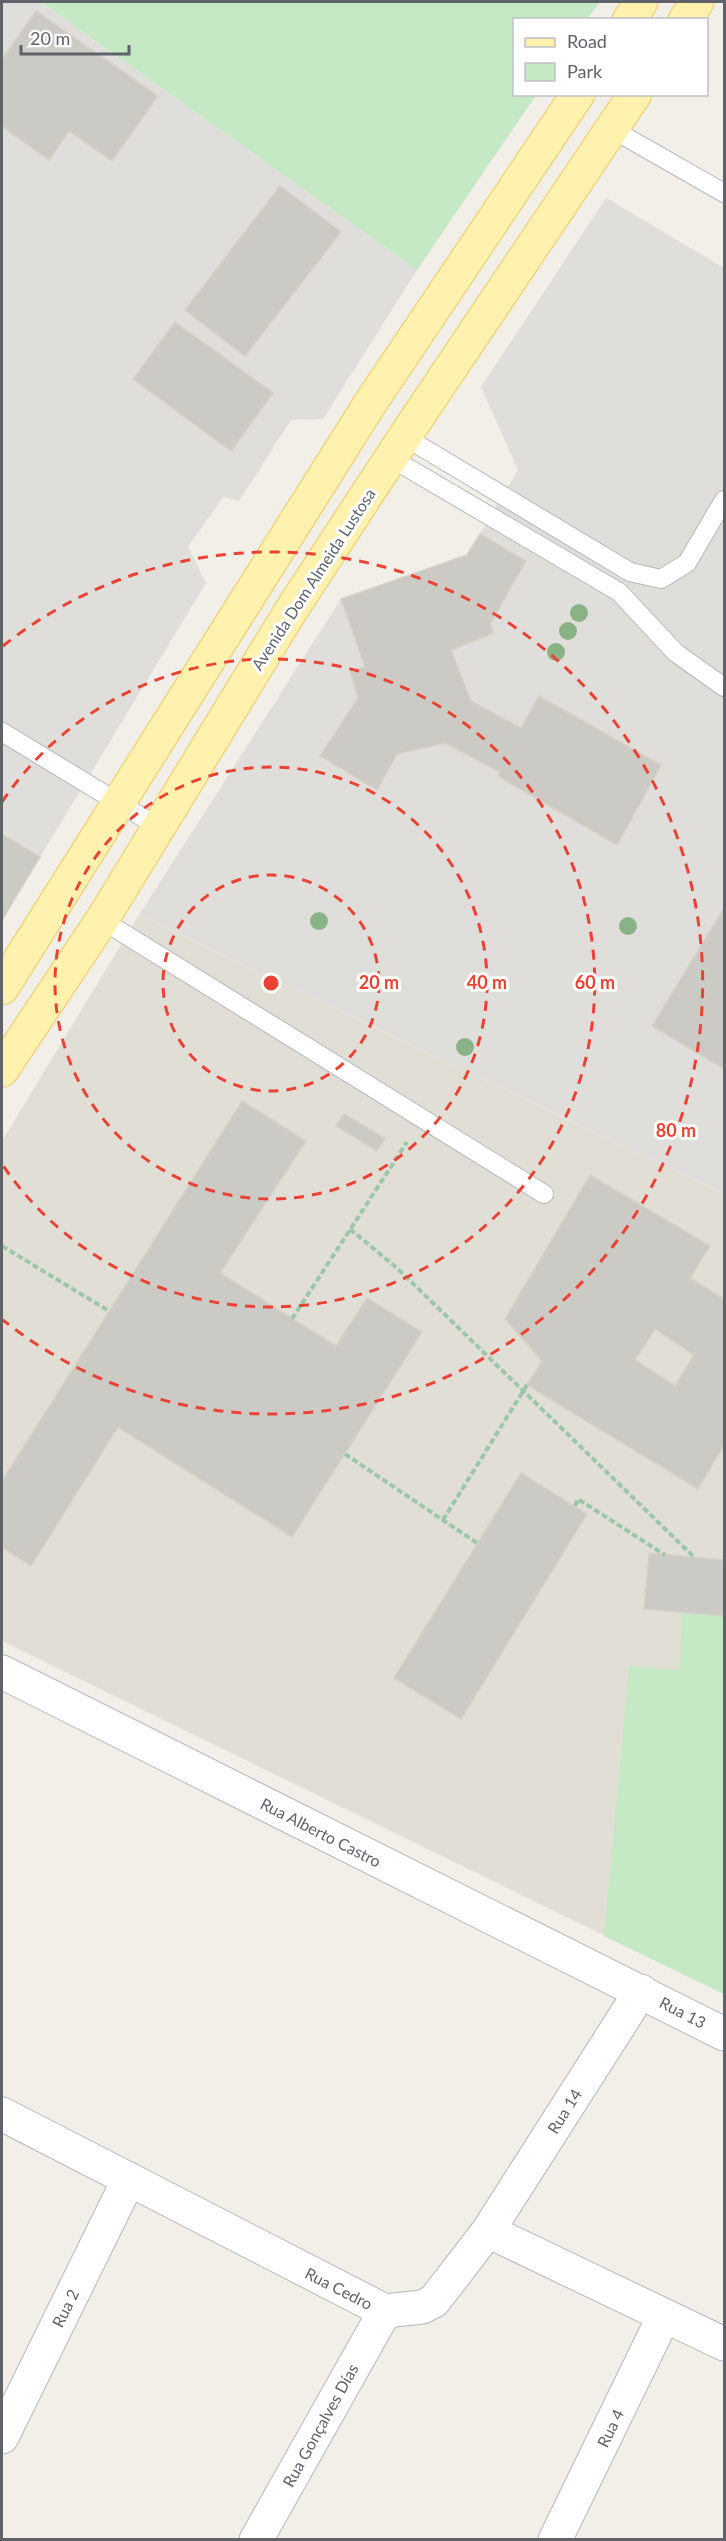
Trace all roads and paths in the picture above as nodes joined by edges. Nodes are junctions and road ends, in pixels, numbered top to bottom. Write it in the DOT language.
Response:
graph roads {
  1 [pos="641,2"];
  2 [pos="697,2"];
  3 [pos="630,18"];
  4 [pos="686,18"];
  5 [pos="577,96"];
  6 [pos="634,96"];
  7 [pos="612,129"];
  8 [pos="724,193"];
  9 [pos="371,402"];
  10 [pos="402,440"];
  11 [pos="724,500"];
  12 [pos="251,591"];
  13 [pos="290,612"];
  14 [pos="724,687"];
  15 [pos="2,732"];
  16 [pos="120,804"];
  17 [pos="160,828"];
  18 [pos="102,920"];
  19 [pos="2,988"];
  20 [pos="2,1070"];
  21 [pos="422,1118"];
  22 [pos="544,1194"];
  23 [pos="350,1229"];
  24 [pos="2,1246"];
  25 [pos="109,1311"];
  26 [pos="292,1319"];
  27 [pos="527,1385"];
  28 [pos="523,1392"];
  29 [pos="345,1454"];
  30 [pos="575,1506"];
  31 [pos="443,1520"];
  32 [pos="477,1543"];
  33 [pos="666,1555"];
  34 [pos="694,1558"];
  35 [pos="2,1672"];
  36 [pos="640,1991"];
  37 [pos="724,2034"];
  38 [pos="2,2114"];
  39 [pos="129,2179"];
  40 [pos="488,2232"];
  41 [pos="385,2311"];
  42 [pos="664,2316"];
  43 [pos="724,2344"];
  44 [pos="2,2437"];
  45 [pos="256,2540"];
  46 [pos="555,2540"];
  1 -- 3 [label="main road"];
  2 -- 4 [label="main road"];
  5 -- 9 [label="main road"];
  6 -- 7 [label="main road, Avenida Dom Almeida Lustosa"];
  7 -- 8 [label="lane"];
  7 -- 10 [label="main road, Avenida Dom Almeida Lustosa"];
  9 -- 10 [label="main road"];
  9 -- 12 [label="main road"];
  10 -- 11 [label="lane"];
  10 -- 13 [label="main road, Avenida Dom Almeida Lustosa"];
  10 -- 14 [label="lane"];
  12 -- 13 [label="main road"];
  12 -- 16 [label="main road"];
  13 -- 17 [label="main road, Avenida Dom Almeida Lustosa"];
  15 -- 16 [label="lane"];
  16 -- 17 [label="lane"];
  16 -- 19 [label="main road"];
  17 -- 18 [label="main road, Avenida Dom Almeida Lustosa"];
  18 -- 20 [label="main road, Avenida Dom Almeida Lustosa"];
  18 -- 21 [label="lane"];
  21 -- 22 [label="lane"];
  21 -- 23 [label="path"];
  23 -- 26 [label="path"];
  23 -- 28 [label="path"];
  24 -- 25 [label="path"];
  27 -- 28 [label="path"];
  28 -- 31 [label="path"];
  28 -- 34 [label="path"];
  29 -- 31 [label="path"];
  30 -- 33 [label="path"];
  31 -- 32 [label="path"];
  35 -- 36 [label="street, Rua Alberto Castro"];
  36 -- 37 [label="street, Rua 13"];
  36 -- 40 [label="street, Rua 14"];
  38 -- 39 [label="street, Rua Cedro"];
  39 -- 41 [label="street, Rua Cedro"];
  39 -- 44 [label="street, Rua 2"];
  40 -- 41 [label="street, Rua Cedro"];
  40 -- 42 [label="street"];
  41 -- 45 [label="street, Rua Gonçalves Días"];
  42 -- 43 [label="street"];
  42 -- 46 [label="street, Rua 4"];
}
